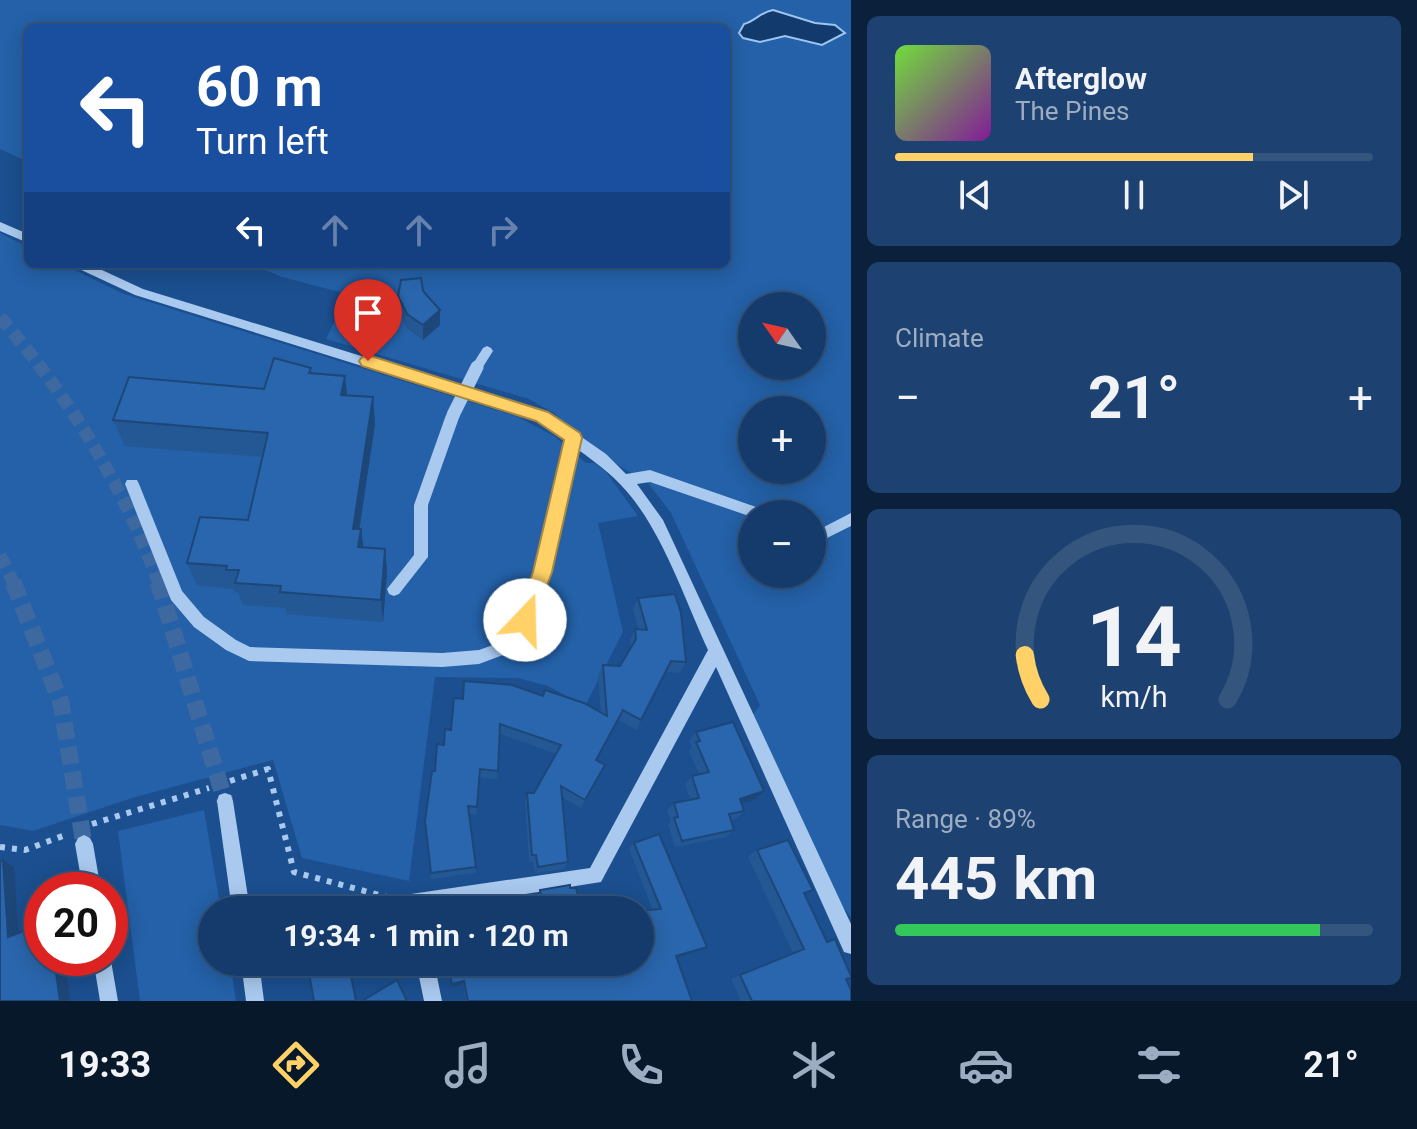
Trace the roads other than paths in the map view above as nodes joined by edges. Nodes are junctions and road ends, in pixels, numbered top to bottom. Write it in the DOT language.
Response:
graph roads {
  1 [pos="0,226"];
  2 [pos="24,237"];
  3 [pos="88,268"];
  4 [pos="487,351"];
  5 [pos="573,438"];
  6 [pos="623,480"];
  7 [pos="132,484"];
  8 [pos="738,506"];
  9 [pos="851,519"];
  10 [pos="826,532"];
  11 [pos="394,589"];
  12 [pos="716,651"];
  13 [pos="225,801"];
  14 [pos="84,844"];
  15 [pos="89,872"];
  16 [pos="239,896"];
  17 [pos="459,896"];
  18 [pos="851,945"];
  19 [pos="105,976"];
  20 [pos="252,976"];
  21 [pos="428,976"];
  22 [pos="109,1001"];
  23 [pos="255,1001"];
  24 [pos="433,1001"];
  1 -- 2 [label="street"];
  3 -- 5 [label="street"];
  4 -- 11 [label="street, bridge"];
  5 -- 6 [label="street"];
  5 -- 7 [label="street"];
  6 -- 8 [label="street"];
  6 -- 12 [label="street"];
  9 -- 10 [label="street"];
  12 -- 17 [label="street"];
  12 -- 18 [label="street"];
  13 -- 16 [label="street"];
  14 -- 15 [label="street"];
  19 -- 22 [label="street"];
  20 -- 23 [label="street"];
  21 -- 24 [label="street"];
}
